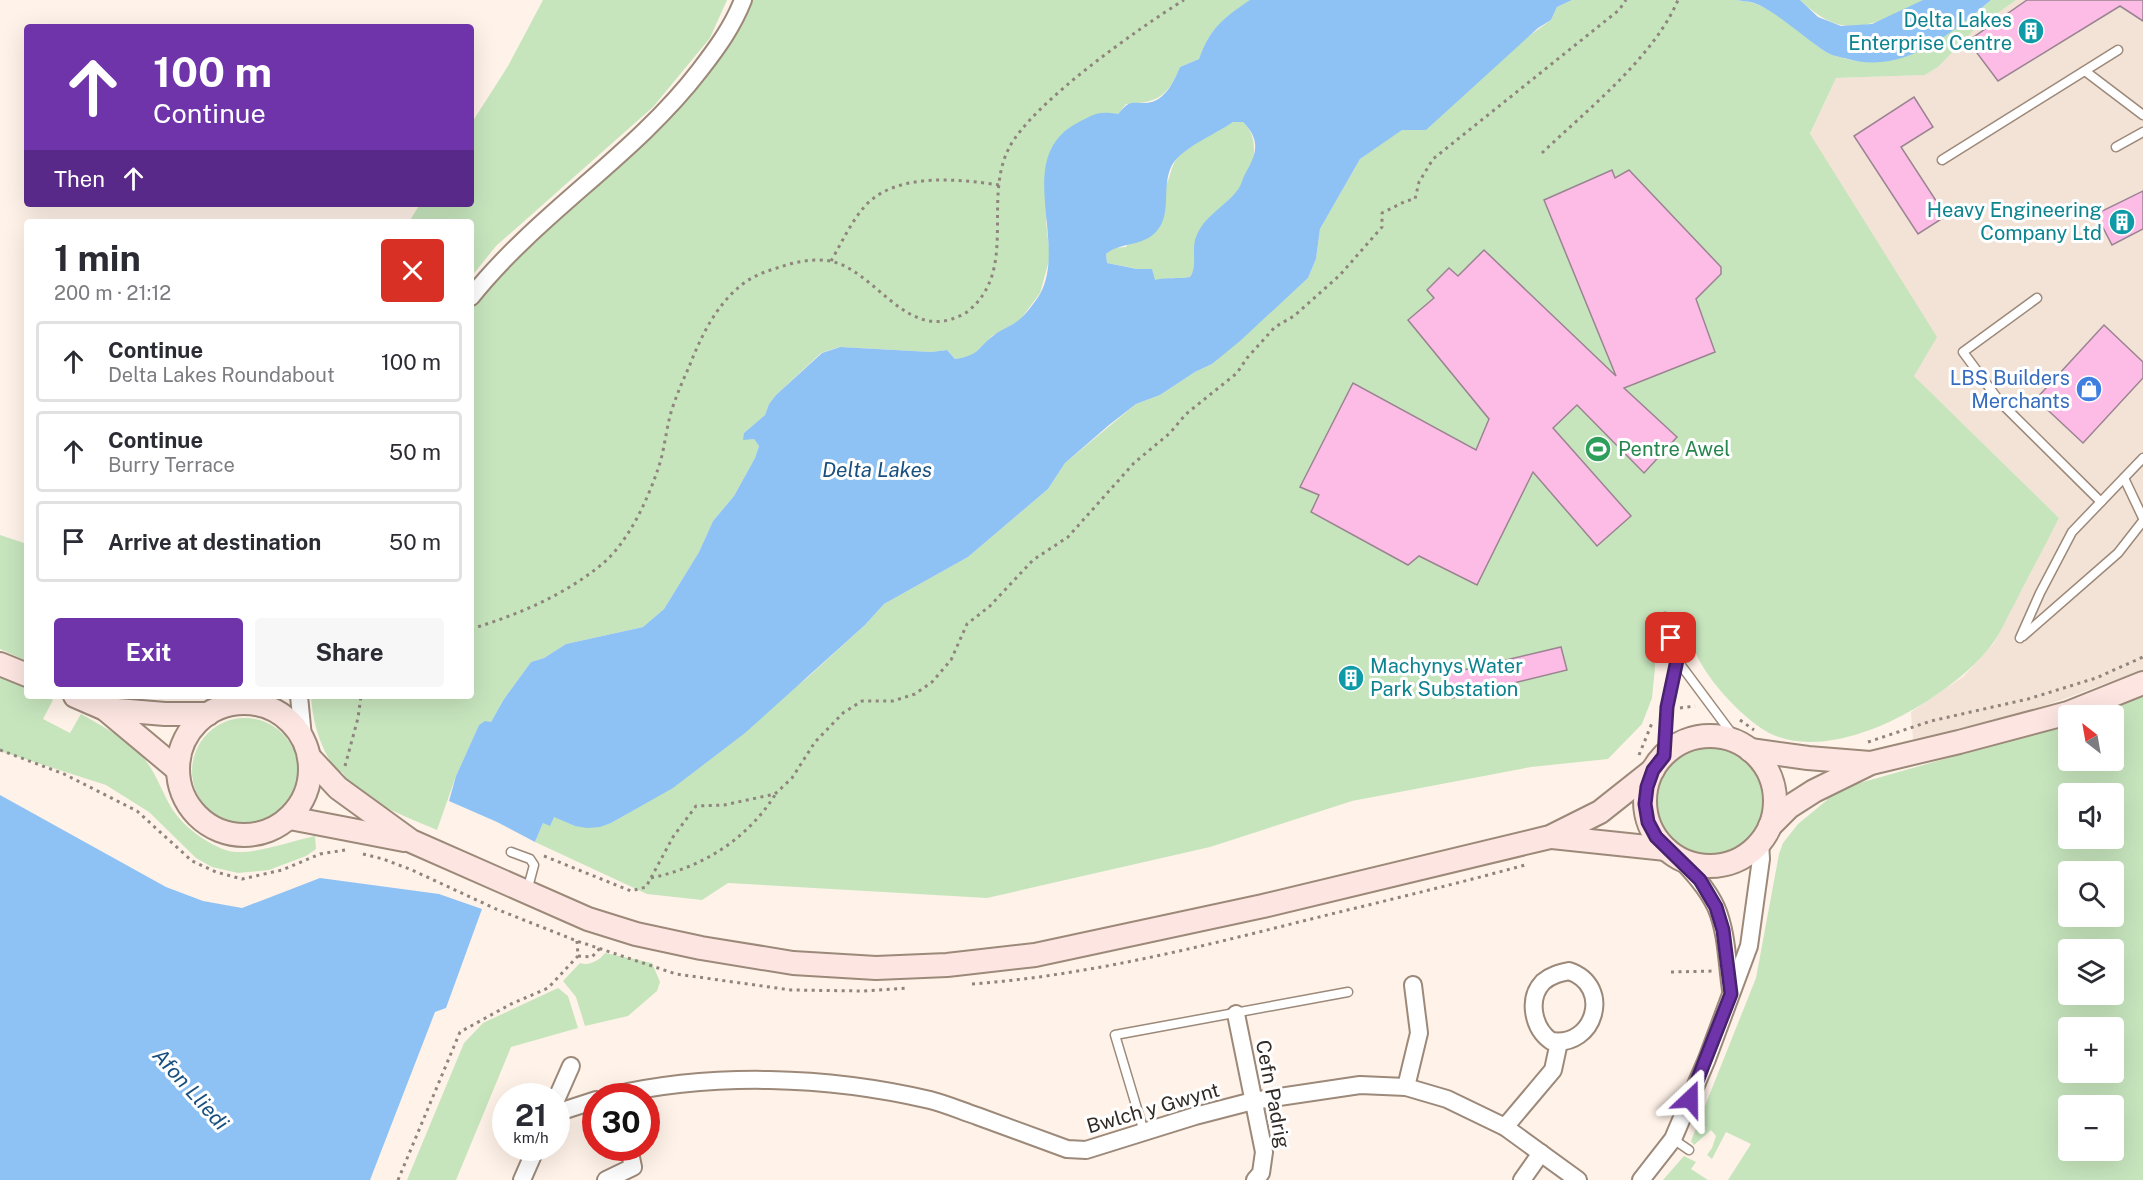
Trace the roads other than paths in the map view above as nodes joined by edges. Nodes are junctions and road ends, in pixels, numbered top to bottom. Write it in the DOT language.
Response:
graph roads {
  1 [pos="743,0"];
  2 [pos="2118,50"];
  3 [pos="2085,71"];
  4 [pos="2143,115"];
  5 [pos="2143,132"];
  6 [pos="2116,147"];
  7 [pos="1942,160"];
  8 [pos="474,293"];
  9 [pos="2037,298"];
  10 [pos="2143,458"];
  11 [pos="2124,478"];
  12 [pos="2101,502"];
  13 [pos="2143,520"];
  14 [pos="1665,617"];
  15 [pos="1677,660"];
  16 [pos="0,664"];
  17 [pos="24,674"];
  18 [pos="2143,683"];
  19 [pos="82,699"];
  20 [pos="299,699"];
  21 [pos="224,705"];
  22 [pos="105,709"];
  23 [pos="1749,742"];
  24 [pos="306,748"];
  25 [pos="1865,753"];
  26 [pos="1651,762"];
  27 [pos="178,770"];
  28 [pos="290,818"];
  29 [pos="1765,834"];
  30 [pos="1550,837"];
  31 [pos="411,842"];
  32 [pos="511,852"];
  33 [pos="1672,854"];
  34 [pos="518,889"];
  35 [pos="1413,986"];
  36 [pos="1348,992"];
  37 [pos="1731,994"];
  38 [pos="1236,1014"];
  39 [pos="1559,1042"];
  40 [pos="571,1066"];
  41 [pos="564,1083"];
  42 [pos="1406,1087"];
  43 [pos="660,1088"];
  44 [pos="1253,1101"];
  45 [pos="1505,1127"];
  46 [pos="1144,1132"];
  47 [pos="1673,1139"];
  48 [pos="1689,1150"];
  49 [pos="1541,1153"];
  50 [pos="530,1161"];
  51 [pos="631,1161"];
  52 [pos="522,1180"];
  53 [pos="606,1180"];
  54 [pos="1255,1180"];
  55 [pos="1522,1180"];
  56 [pos="1578,1180"];
  57 [pos="1641,1180"];
  1 -- 8 [label="street"];
  2 -- 3 [label="lane"];
  3 -- 4 [label="lane"];
  3 -- 7 [label="lane"];
  5 -- 6 [label="lane"];
  9 -- 12 [label="lane"];
  10 -- 11 [label="lane"];
  11 -- 12 [label="lane"];
  11 -- 13 [label="lane"];
  12 -- 13 [label="lane"];
  14 -- 15 [label="lane"];
  15 -- 23 [label="lane"];
  15 -- 26 [label="lane"];
  16 -- 17 [label="main road"];
  18 -- 25 [label="main road"];
  19 -- 22 [label="main road"];
  20 -- 24 [label="street"];
  21 -- 22 [label="main road"];
  21 -- 24 [label="main road"];
  21 -- 27 [label="main road"];
  22 -- 27 [label="main road"];
  23 -- 25 [label="main road"];
  23 -- 26 [label="main road"];
  23 -- 29 [label="main road"];
  24 -- 28 [label="main road"];
  24 -- 31 [label="main road"];
  25 -- 29 [label="main road"];
  26 -- 30 [label="main road"];
  26 -- 33 [label="main road"];
  27 -- 28 [label="main road"];
  28 -- 31 [label="main road"];
  29 -- 33 [label="main road"];
  29 -- 37 [label="street"];
  30 -- 33 [label="main road"];
  30 -- 34 [label="main road"];
  31 -- 34 [label="main road"];
  32 -- 34 [label="lane"];
  33 -- 37 [label="street"];
  35 -- 42 [label="street"];
  36 -- 38 [label="lane"];
  37 -- 47 [label="street"];
  38 -- 44 [label="street, Cefn Padrig"];
  38 -- 46 [label="lane"];
  39 -- 45 [label="street"];
  40 -- 41 [label="street"];
  42 -- 44 [label="street, Bwlch y Gwynt"];
  42 -- 45 [label="street, Bwlch y Gwynt"];
  43 -- 46 [label="street, Bwlch y Gwynt"];
  44 -- 46 [label="street, Bwlch y Gwynt"];
  44 -- 54 [label="street, Cefn Padrig"];
  45 -- 49 [label="street, Bwlch y Gwynt"];
  47 -- 48 [label="lane"];
  47 -- 57 [label="street"];
  49 -- 55 [label="street"];
  49 -- 56 [label="street, Bwlch y Gwynt"];
  50 -- 52 [label="street"];
  51 -- 53 [label="street"];
}
